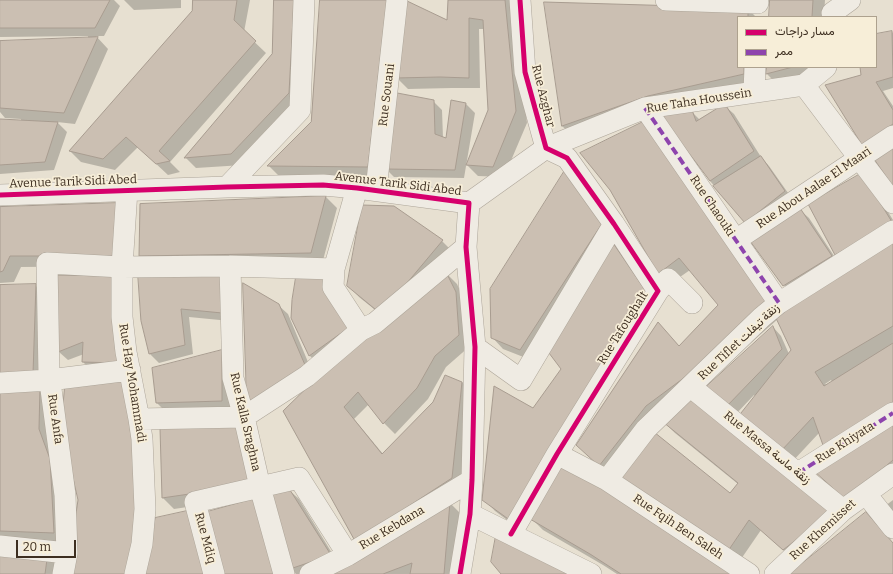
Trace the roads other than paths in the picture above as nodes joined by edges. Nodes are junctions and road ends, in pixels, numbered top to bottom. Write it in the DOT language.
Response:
graph roads {
  1 [pos="304,0"];
  2 [pos="397,0"];
  3 [pos="520,0"];
  4 [pos="666,0"];
  5 [pos="850,0"];
  6 [pos="758,7"];
  7 [pos="832,10"];
  8 [pos="755,68"];
  9 [pos="825,68"];
  10 [pos="804,85"];
  11 [pos="754,92"];
  12 [pos="645,108"];
  13 [pos="893,136"];
  14 [pos="546,148"];
  15 [pos="859,158"];
  16 [pos="227,187"];
  17 [pos="367,189"];
  18 [pos="127,190"];
  19 [pos="0,195"];
  20 [pos="469,203"];
  21 [pos="893,204"];
  22 [pos="614,224"];
  23 [pos="893,230"];
  24 [pos="736,240"];
  25 [pos="466,247"];
  26 [pos="230,266"];
  27 [pos="122,267"];
  28 [pos="334,269"];
  29 [pos="658,291"];
  30 [pos="692,303"];
  31 [pos="779,303"];
  32 [pos="361,330"];
  33 [pos="475,347"];
  34 [pos="130,370"];
  35 [pos="50,380"];
  36 [pos="0,383"];
  37 [pos="691,387"];
  38 [pos="893,413"];
  39 [pos="244,417"];
  40 [pos="140,419"];
  41 [pos="557,454"];
  42 [pos="798,473"];
  43 [pos="893,474"];
  44 [pos="472,480"];
  45 [pos="607,480"];
  46 [pos="260,487"];
  47 [pos="866,494"];
  48 [pos="843,510"];
  49 [pos="470,514"];
  50 [pos="893,528"];
  51 [pos="511,534"];
  52 [pos="0,546"];
  53 [pos="67,553"];
  54 [pos="348,555"];
  55 [pos="63,574"];
  56 [pos="135,574"];
  57 [pos="214,574"];
  58 [pos="284,574"];
  59 [pos="310,574"];
  60 [pos="460,574"];
  61 [pos="591,574"];
  62 [pos="749,574"];
  63 [pos="775,574"];
  1 -- 16 [label="street"];
  2 -- 17 [label="street, Rue Souani"];
  3 -- 14 [label="street, Rue Azghar"];
  4 -- 6 [label="street"];
  5 -- 7 [label="street"];
  8 -- 11 [label="street"];
  9 -- 10 [label="street"];
  10 -- 11 [label="street, Rue Taha Houssein"];
  10 -- 15 [label="street"];
  11 -- 12 [label="street, Rue Taha Houssein"];
  12 -- 14 [label="street, Rue Taha Houssein"];
  12 -- 24 [label="street, Rue Chaouki"];
  13 -- 15 [label="street, Rue Abou Aalae El Maari"];
  14 -- 20 [label="street, Rue Taha Houssein"];
  14 -- 22 [label="street, Rue Tafoughalt"];
  15 -- 21 [label="street"];
  15 -- 24 [label="street, Rue Abou Aalae El Maari"];
  16 -- 17 [label="street, Avenue Tarik Sidi Abed"];
  16 -- 18 [label="street, Avenue Tarik Sidi Abed"];
  17 -- 20 [label="street, Avenue Tarik Sidi Abed"];
  17 -- 28 [label="street, Rue Souani"];
  18 -- 19 [label="street, Avenue Tarik Sidi Abed"];
  18 -- 27 [label="street, Rue Hay Mohammadi"];
  20 -- 25 [label="street, Avenue Tarik Sidi Abed"];
  22 -- 29 [label="street, Rue Tafoughalt"];
  22 -- 33 [label="street"];
  23 -- 31 [label="street, Rue Tiflet زنقة تيفلت"];
  24 -- 31 [label="street, Rue Chaouki"];
  25 -- 32 [label="street"];
  25 -- 33 [label="street, Avenue Tarik Sidi Abed"];
  26 -- 27 [label="street"];
  26 -- 28 [label="street"];
  26 -- 39 [label="street, Rue Kalla Sraghna"];
  27 -- 34 [label="street, Rue Hay Mohammadi"];
  27 -- 35 [label="street, Rue Anfa"];
  28 -- 32 [label="street, Rue Souani"];
  29 -- 30 [label="street"];
  29 -- 41 [label="street, Rue Tafoughalt"];
  31 -- 37 [label="street, Rue Tiflet زنقة تيفلت"];
  32 -- 39 [label="street"];
  33 -- 44 [label="street, Avenue Tarik Sidi Abed"];
  34 -- 35 [label="street"];
  34 -- 40 [label="street, Rue Hay Mohammadi"];
  35 -- 36 [label="street"];
  35 -- 53 [label="street, Rue Anfa"];
  37 -- 42 [label="street, Rue Massa زنقة ماسة"];
  37 -- 45 [label="street, Rue Tiflet زنقة تيفلت"];
  38 -- 42 [label="street, Rue Khiyata"];
  39 -- 40 [label="street"];
  39 -- 46 [label="street, Rue Kalla Sraghna"];
  40 -- 56 [label="street, Rue Hay Mohammadi"];
  41 -- 45 [label="street, Rue Fqih Ben Saleh"];
  41 -- 51 [label="street, Rue Tafoughalt"];
  42 -- 48 [label="street, Rue Massa زنقة ماسة"];
  43 -- 47 [label="street, Rue Khemisset"];
  44 -- 49 [label="street, Avenue Tarik Sidi Abed"];
  44 -- 54 [label="street, Rue Kebdana"];
  45 -- 62 [label="street, Rue Fqih Ben Saleh"];
  46 -- 54 [label="street"];
  46 -- 57 [label="street, Rue Mdiq"];
  46 -- 58 [label="street, Rue Kalla Sraghna"];
  47 -- 48 [label="street, Rue Khemisset"];
  47 -- 50 [label="street"];
  48 -- 63 [label="street, Rue Khemisset"];
  49 -- 51 [label="street"];
  49 -- 60 [label="street, Avenue Tarik Sidi Abed"];
  51 -- 61 [label="street"];
  52 -- 53 [label="street"];
  53 -- 55 [label="street, Rue Anfa"];
  54 -- 59 [label="street, Rue Kebdana"];
}
